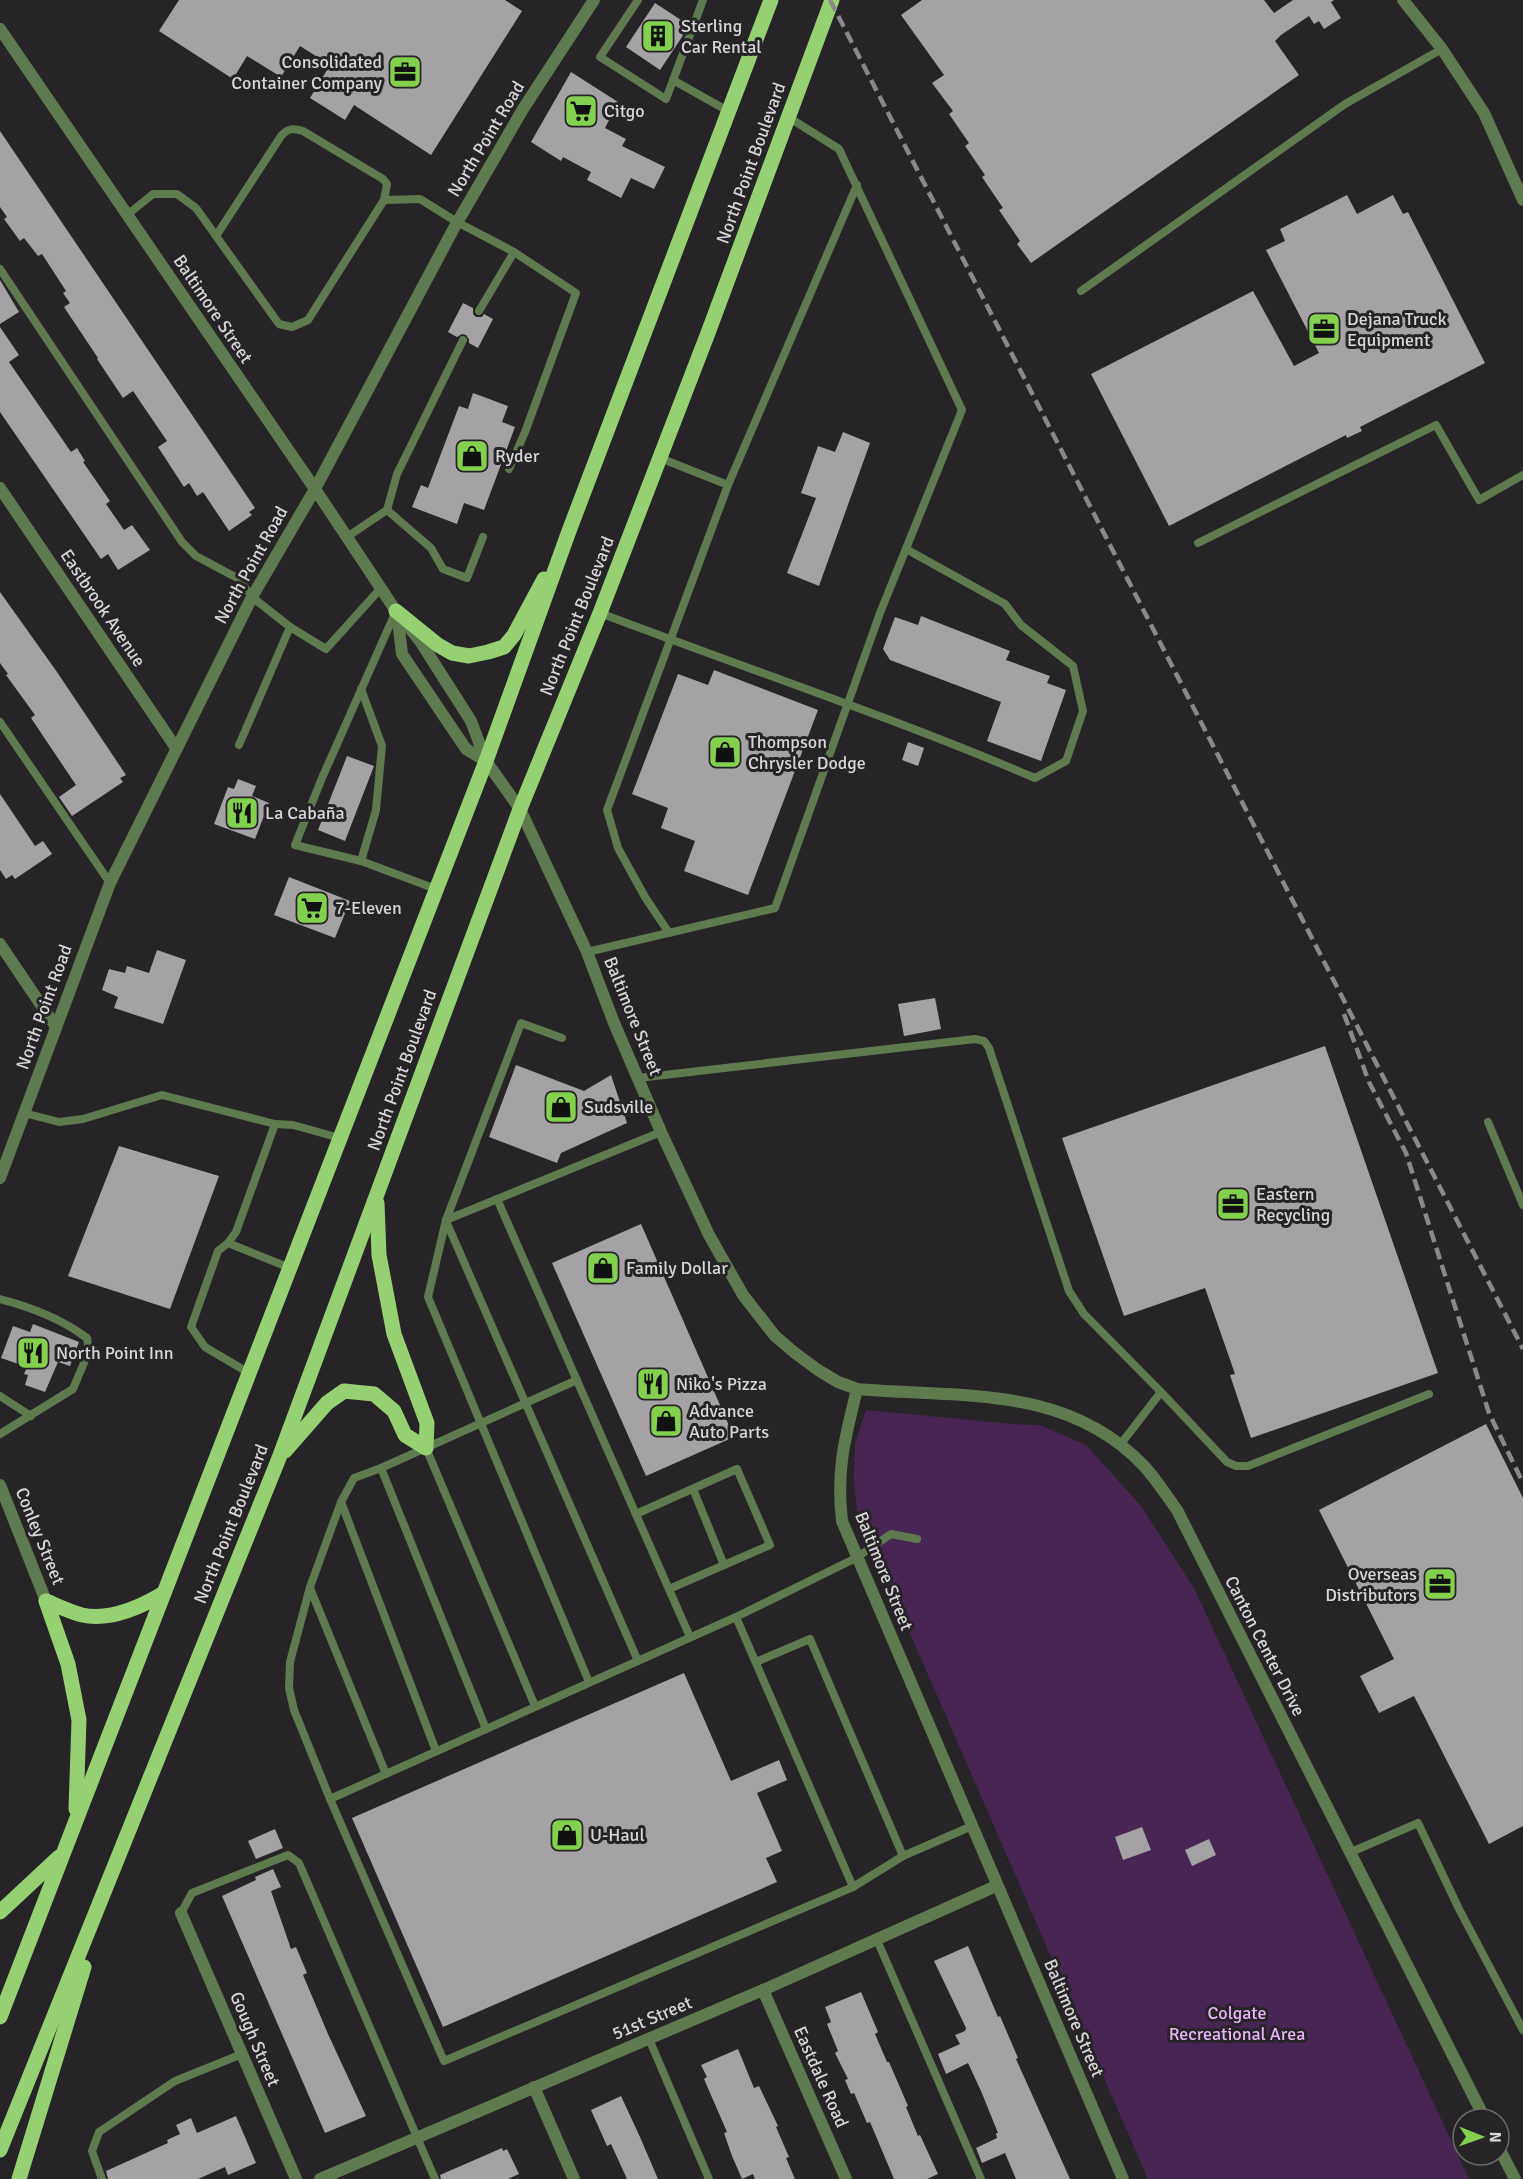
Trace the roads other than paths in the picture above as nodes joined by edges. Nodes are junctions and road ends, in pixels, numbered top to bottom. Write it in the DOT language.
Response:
graph roads {
  1 [pos="594,0"];
  2 [pos="638,0"];
  3 [pos="703,0"];
  4 [pos="771,0"];
  5 [pos="832,0"];
  6 [pos="1402,0"];
  7 [pos="0,29"];
  8 [pos="1442,49"];
  9 [pos="673,80"];
  10 [pos="728,111"];
  11 [pos="788,117"];
  12 [pos="857,184"];
  13 [pos="384,200"];
  14 [pos="1523,200"];
  15 [pos="127,215"];
  16 [pos="457,222"];
  17 [pos="216,236"];
  18 [pos="514,252"];
  19 [pos="0,269"];
  20 [pos="1081,291"];
  21 [pos="479,312"];
  22 [pos="464,340"];
  23 [pos="660,458"];
  24 [pos="509,469"];
  25 [pos="1523,475"];
  26 [pos="728,485"];
  27 [pos="0,488"];
  28 [pos="315,489"];
  29 [pos="387,510"];
  30 [pos="569,531"];
  31 [pos="347,537"];
  32 [pos="483,537"];
  33 [pos="1198,543"];
  34 [pos="906,549"];
  35 [pos="381,588"];
  36 [pos="252,597"];
  37 [pos="396,610"];
  38 [pos="600,613"];
  39 [pos="290,627"];
  40 [pos="669,639"];
  41 [pos="361,689"];
  42 [pos="847,704"];
  43 [pos="0,722"];
  44 [pos="239,745"];
  45 [pos="176,748"];
  46 [pos="486,761"];
  47 [pos="520,809"];
  48 [pos="361,861"];
  49 [pos="110,883"];
  50 [pos="436,889"];
  51 [pos="669,933"];
  52 [pos="0,944"];
  53 [pos="587,952"];
  54 [pos="56,1027"];
  55 [pos="562,1038"];
  56 [pos="638,1078"];
  57 [pos="24,1113"];
  58 [pos="1488,1122"];
  59 [pos="274,1124"];
  60 [pos="661,1132"];
  61 [pos="340,1138"];
  62 [pos="0,1177"];
  63 [pos="377,1196"];
  64 [pos="497,1199"];
  65 [pos="1523,1205"];
  66 [pos="446,1220"];
  67 [pos="228,1243"];
  68 [pos="290,1268"];
  69 [pos="0,1299"];
  70 [pos="249,1373"];
  71 [pos="576,1380"];
  72 [pos="857,1389"];
  73 [pos="1161,1392"];
  74 [pos="1429,1394"];
  75 [pos="0,1396"];
  76 [pos="526,1402"];
  77 [pos="31,1416"];
  78 [pos="480,1423"];
  79 [pos="0,1434"];
  80 [pos="1120,1445"];
  81 [pos="426,1448"];
  82 [pos="279,1458"];
  83 [pos="381,1468"];
  84 [pos="0,1485"];
  85 [pos="693,1489"];
  86 [pos="341,1502"];
  87 [pos="636,1514"];
  88 [pos="917,1539"];
  89 [pos="856,1557"];
  90 [pos="724,1565"];
  91 [pos="310,1587"];
  92 [pos="669,1589"];
  93 [pos="164,1593"];
  94 [pos="46,1601"];
  95 [pos="736,1617"];
  96 [pos="690,1637"];
  97 [pos="638,1661"];
  98 [pos="756,1662"];
  99 [pos="589,1682"];
  100 [pos="535,1706"];
  101 [pos="486,1729"];
  102 [pos="436,1751"];
  103 [pos="386,1774"];
  104 [pos="330,1799"];
  105 [pos="76,1822"];
  106 [pos="972,1826"];
  107 [pos="64,1853"];
  108 [pos="1349,1853"];
  109 [pos="903,1856"];
  110 [pos="111,1876"];
  111 [pos="996,1886"];
  112 [pos="853,1887"];
  113 [pos="0,1912"];
  114 [pos="181,1913"];
  115 [pos="877,1940"];
  116 [pos="764,1990"];
  117 [pos="0,2017"];
  118 [pos="1523,2030"];
  119 [pos="649,2038"];
  120 [pos="242,2054"];
  121 [pos="534,2087"];
  122 [pos="1479,2107"];
  123 [pos="418,2139"];
  124 [pos="0,2150"];
  125 [pos="19,2179"];
  126 [pos="102,2179"];
  127 [pos="296,2179"];
  128 [pos="320,2179"];
  129 [pos="435,2179"];
  130 [pos="574,2179"];
  131 [pos="709,2179"];
  132 [pos="846,2179"];
  133 [pos="981,2179"];
  134 [pos="1123,2179"];
  1 -- 16 [label="street, North Point Road"];
  2 -- 9 [label="lane"];
  3 -- 9 [label="lane"];
  4 -- 10 [label="main road, North Point Boulevard"];
  5 -- 11 [label="main road, North Point Boulevard"];
  6 -- 8 [label="street"];
  7 -- 15 [label="street, Baltimore Street"];
  8 -- 14 [label="street"];
  8 -- 20 [label="lane"];
  9 -- 10 [label="lane"];
  10 -- 30 [label="main road, North Point Boulevard"];
  11 -- 12 [label="lane"];
  11 -- 23 [label="main road, North Point Boulevard"];
  12 -- 26 [label="lane"];
  12 -- 34 [label="lane"];
  13 -- 16 [label="lane"];
  13 -- 17 [label="lane"];
  13 -- 17 [label="lane"];
  15 -- 17 [label="lane"];
  15 -- 28 [label="street, Baltimore Street"];
  16 -- 18 [label="lane"];
  16 -- 28 [label="street, North Point Road"];
  18 -- 21 [label="lane"];
  18 -- 24 [label="lane"];
  19 -- 36 [label="lane"];
  22 -- 29 [label="lane"];
  23 -- 26 [label="lane"];
  23 -- 38 [label="main road, North Point Boulevard"];
  25 -- 33 [label="lane"];
  26 -- 40 [label="lane"];
  27 -- 45 [label="street, Eastbrook Avenue"];
  28 -- 31 [label="street, Baltimore Street"];
  28 -- 36 [label="street, North Point Road"];
  29 -- 31 [label="lane"];
  29 -- 32 [label="lane"];
  30 -- 37 [label="main road"];
  30 -- 46 [label="main road, North Point Boulevard"];
  31 -- 35 [label="street, Baltimore Street"];
  34 -- 42 [label="lane"];
  34 -- 42 [label="lane"];
  35 -- 37 [label="street, Baltimore Street"];
  35 -- 39 [label="lane"];
  36 -- 39 [label="lane"];
  36 -- 45 [label="street, North Point Road"];
  37 -- 41 [label="lane"];
  37 -- 46 [label="street, Baltimore Street"];
  37 -- 46 [label="street, Baltimore Street"];
  38 -- 40 [label="lane"];
  38 -- 47 [label="main road, North Point Boulevard"];
  39 -- 44 [label="lane"];
  40 -- 42 [label="lane"];
  40 -- 51 [label="lane"];
  41 -- 48 [label="lane"];
  41 -- 48 [label="lane"];
  42 -- 51 [label="lane"];
  43 -- 49 [label="lane"];
  45 -- 49 [label="street, North Point Road"];
  46 -- 47 [label="street, Baltimore Street"];
  46 -- 50 [label="main road, North Point Boulevard"];
  47 -- 53 [label="street, Baltimore Street"];
  47 -- 63 [label="main road, North Point Boulevard"];
  48 -- 50 [label="lane"];
  49 -- 54 [label="street, North Point Road"];
  50 -- 61 [label="main road, North Point Boulevard"];
  51 -- 53 [label="lane"];
  52 -- 54 [label="street"];
  53 -- 56 [label="street, Baltimore Street"];
  54 -- 57 [label="street, North Point Road"];
  55 -- 66 [label="lane"];
  56 -- 60 [label="street, Baltimore Street"];
  56 -- 73 [label="lane"];
  57 -- 59 [label="lane"];
  57 -- 62 [label="street, North Point Road"];
  58 -- 65 [label="lane"];
  59 -- 61 [label="lane"];
  59 -- 67 [label="lane"];
  60 -- 64 [label="lane"];
  60 -- 72 [label="street, Baltimore Street"];
  61 -- 68 [label="main road, North Point Boulevard"];
  63 -- 81 [label="main road"];
  63 -- 82 [label="main road, North Point Boulevard"];
  64 -- 66 [label="lane"];
  64 -- 71 [label="lane"];
  66 -- 76 [label="lane"];
  66 -- 78 [label="lane"];
  67 -- 68 [label="lane"];
  67 -- 70 [label="lane"];
  68 -- 70 [label="main road, North Point Boulevard"];
  69 -- 77 [label="lane"];
  70 -- 93 [label="main road, North Point Boulevard"];
  71 -- 76 [label="lane"];
  71 -- 87 [label="lane"];
  72 -- 80 [label="street, Canton Center Drive"];
  72 -- 89 [label="street, Baltimore Street"];
  73 -- 74 [label="lane"];
  73 -- 80 [label="lane"];
  75 -- 77 [label="lane"];
  76 -- 78 [label="lane"];
  76 -- 97 [label="lane"];
  77 -- 79 [label="lane"];
  78 -- 81 [label="lane"];
  78 -- 99 [label="lane"];
  80 -- 108 [label="street, Canton Center Drive"];
  81 -- 82 [label="main road"];
  81 -- 83 [label="lane"];
  81 -- 100 [label="lane"];
  82 -- 110 [label="main road, North Point Boulevard"];
  83 -- 86 [label="lane"];
  83 -- 101 [label="lane"];
  84 -- 94 [label="street, Conley Street"];
  85 -- 87 [label="lane"];
  85 -- 90 [label="lane"];
  85 -- 90 [label="lane"];
  86 -- 91 [label="lane"];
  86 -- 102 [label="lane"];
  87 -- 92 [label="lane"];
  88 -- 89 [label="lane"];
  89 -- 95 [label="lane"];
  89 -- 106 [label="street, Baltimore Street"];
  90 -- 92 [label="lane"];
  91 -- 103 [label="lane"];
  91 -- 104 [label="lane"];
  92 -- 96 [label="lane"];
  93 -- 94 [label="main road"];
  93 -- 105 [label="main road, North Point Boulevard"];
  94 -- 105 [label="main road"];
  95 -- 96 [label="lane"];
  95 -- 98 [label="lane"];
  96 -- 97 [label="lane"];
  97 -- 99 [label="lane"];
  98 -- 109 [label="lane"];
  98 -- 112 [label="lane"];
  99 -- 100 [label="lane"];
  100 -- 101 [label="lane"];
  101 -- 102 [label="lane"];
  102 -- 103 [label="lane"];
  103 -- 104 [label="lane"];
  104 -- 112 [label="lane"];
  105 -- 107 [label="main road, North Point Boulevard"];
  106 -- 109 [label="lane"];
  106 -- 111 [label="street, Baltimore Street"];
  107 -- 113 [label="main road"];
  107 -- 117 [label="main road, North Point Boulevard"];
  108 -- 118 [label="lane"];
  108 -- 122 [label="street, Canton Center Drive"];
  109 -- 112 [label="lane"];
  110 -- 124 [label="main road, North Point Boulevard"];
  110 -- 125 [label="main road"];
  111 -- 115 [label="street, 51st Street"];
  111 -- 134 [label="street, Baltimore Street"];
  114 -- 120 [label="street, Gough Street"];
  114 -- 123 [label="lane"];
  115 -- 116 [label="street, 51st Street"];
  115 -- 133 [label="lane"];
  116 -- 119 [label="street, 51st Street"];
  116 -- 132 [label="street, Eastdale Road"];
  119 -- 121 [label="street, 51st Street"];
  119 -- 131 [label="lane"];
  120 -- 126 [label="lane"];
  120 -- 127 [label="street, Gough Street"];
  121 -- 123 [label="street, 51st Street"];
  121 -- 130 [label="street"];
  123 -- 128 [label="street, 51st Street"];
  123 -- 129 [label="lane"];
}
